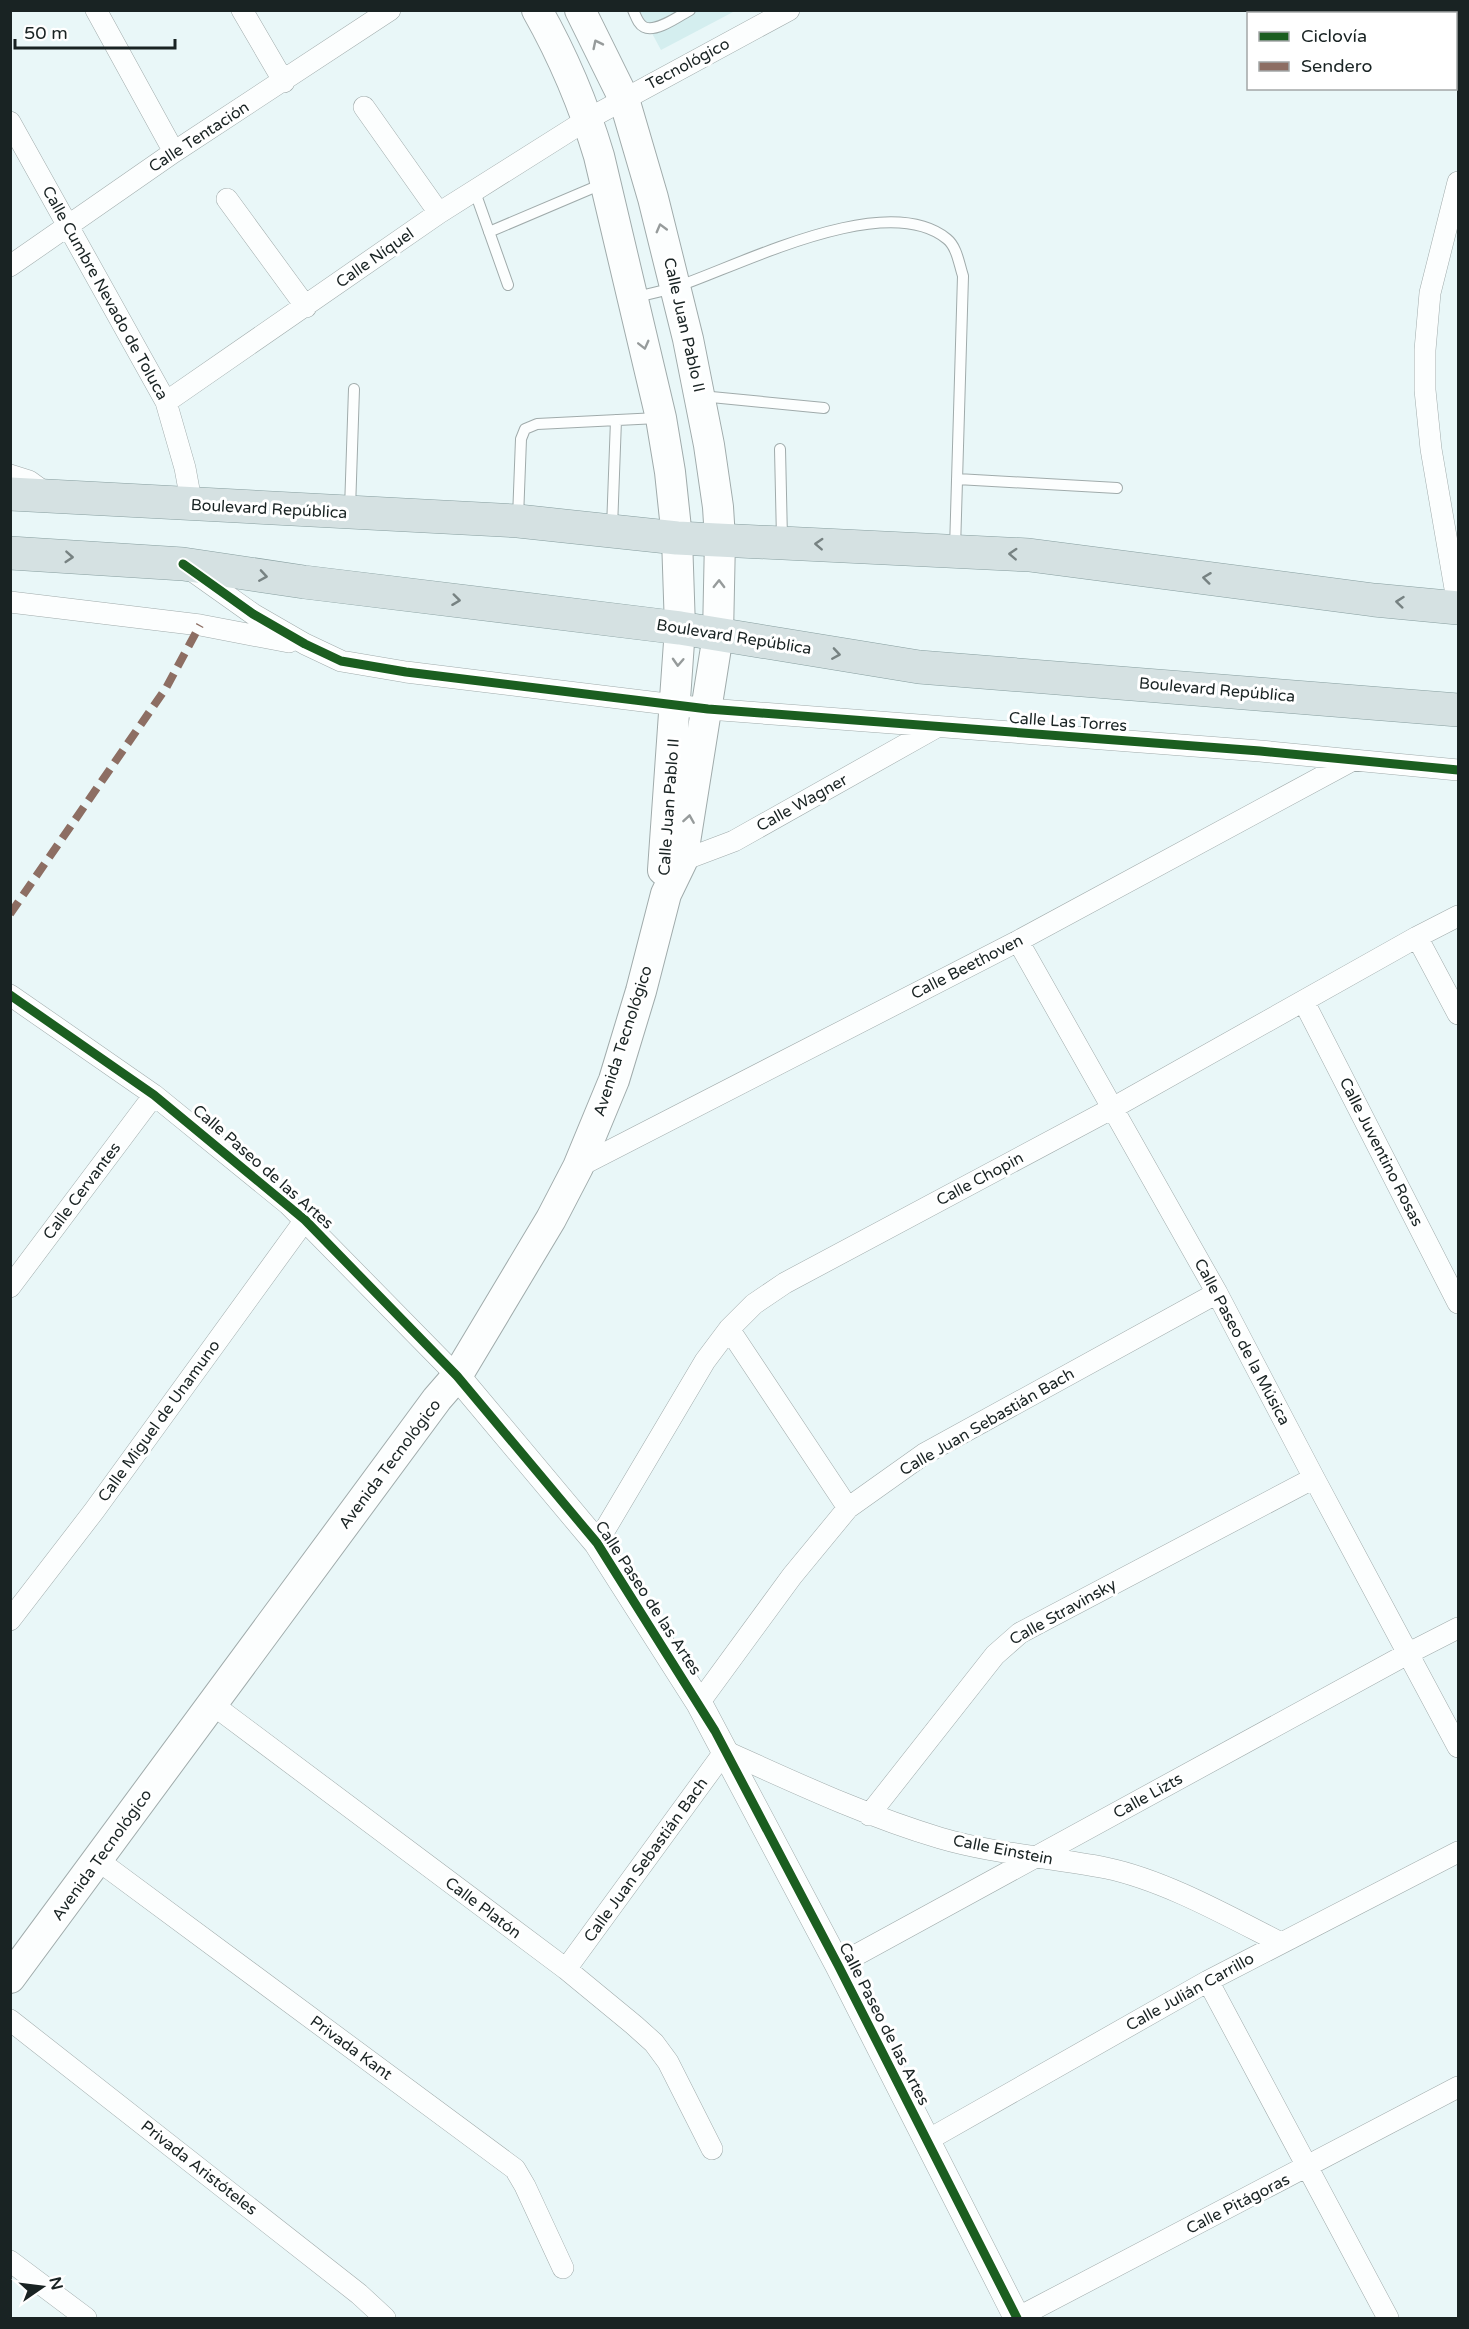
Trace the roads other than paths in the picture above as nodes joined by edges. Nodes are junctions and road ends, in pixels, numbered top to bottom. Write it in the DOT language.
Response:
graph roads {
  1 [pos="96,10"];
  2 [pos="242,10"];
  3 [pos="537,10"];
  4 [pos="580,10"];
  5 [pos="633,10"];
  6 [pos="690,10"];
  7 [pos="789,10"];
  8 [pos="384,12"];
  9 [pos="762,17"];
  10 [pos="284,82"];
  11 [pos="624,99"];
  12 [pos="364,107"];
  13 [pos="588,119"];
  14 [pos="10,122"];
  15 [pos="174,152"];
  16 [pos="1458,182"];
  17 [pos="606,183"];
  18 [pos="475,192"];
  19 [pos="227,199"];
  20 [pos="439,213"];
  21 [pos="69,226"];
  22 [pos="489,232"];
  23 [pos="10,266"];
  24 [pos="508,285"];
  25 [pos="676,286"];
  26 [pos="633,298"];
  27 [pos="306,307"];
  28 [pos="354,389"];
  29 [pos="700,396"];
  30 [pos="166,402"];
  31 [pos="824,408"];
  32 [pos="661,418"];
  33 [pos="616,420"];
  34 [pos="780,449"];
  35 [pos="10,475"];
  36 [pos="957,480"];
  37 [pos="1117,488"];
  38 [pos="10,494"];
  39 [pos="50,496"];
  40 [pos="192,506"];
  41 [pos="350,513"];
  42 [pos="518,521"];
  43 [pos="612,531"];
  44 [pos="677,538"];
  45 [pos="720,538"];
  46 [pos="782,542"];
  47 [pos="955,551"];
  48 [pos="10,553"];
  49 [pos="183,564"];
  50 [pos="10,602"];
  51 [pos="1458,607"];
  52 [pos="680,628"];
  53 [pos="718,635"];
  54 [pos="304,644"];
  55 [pos="676,706"];
  56 [pos="708,709"];
  57 [pos="1458,710"];
  58 [pos="935,728"];
  59 [pos="1353,760"];
  60 [pos="1458,770"];
  61 [pos="670,874"];
  62 [pos="1458,916"];
  63 [pos="1417,937"];
  64 [pos="1018,941"];
  65 [pos="10,995"];
  66 [pos="1304,1002"];
  67 [pos="1458,1014"];
  68 [pos="154,1095"];
  69 [pos="1111,1109"];
  70 [pos="578,1167"];
  71 [pos="305,1220"];
  72 [pos="10,1287"];
  73 [pos="1217,1293"];
  74 [pos="1458,1303"];
  75 [pos="729,1329"];
  76 [pos="457,1376"];
  77 [pos="1314,1478"];
  78 [pos="848,1508"];
  79 [pos="597,1543"];
  80 [pos="10,1620"];
  81 [pos="1458,1628"];
  82 [pos="1409,1653"];
  83 [pos="699,1703"];
  84 [pos="212,1704"];
  85 [pos="1458,1747"];
  86 [pos="725,1751"];
  87 [pos="868,1815"];
  88 [pos="1458,1852"];
  89 [pos="1036,1858"];
  90 [pos="99,1861"];
  91 [pos="1281,1943"];
  92 [pos="838,1965"];
  93 [pos="566,1969"];
  94 [pos="10,1978"];
  95 [pos="1208,1981"];
  96 [pos="10,2020"];
  97 [pos="1458,2087"];
  98 [pos="926,2141"];
  99 [pos="712,2149"];
  100 [pos="1309,2167"];
  101 [pos="10,2261"];
  102 [pos="563,2268"];
  103 [pos="86,2319"];
  104 [pos="385,2319"];
  105 [pos="1017,2319"];
  106 [pos="1388,2319"];
  1 -- 15 [label="street"];
  2 -- 10 [label="street"];
  3 -- 13 [label="main road, Calle Juan Pablo II"];
  11 -- 4 [label="main road, Calle Juan Pablo II, one-way"];
  5 -- 6 [label="lane"];
  7 -- 9 [label="street, Tecnológico"];
  8 -- 10 [label="street, Calle Tentación"];
  9 -- 11 [label="street, Tecnológico"];
  10 -- 15 [label="street, Calle Tentación"];
  11 -- 13 [label="street, Tecnológico"];
  25 -- 11 [label="main road, Calle Juan Pablo II, one-way"];
  12 -- 20 [label="street"];
  13 -- 17 [label="main road, Calle Juan Pablo II"];
  13 -- 18 [label="street, Calle Níquel"];
  14 -- 21 [label="street, Calle Cumbre Nevado de Toluca"];
  15 -- 21 [label="street, Calle Tentación"];
  16 -- 51 [label="street"];
  17 -- 22 [label="lane"];
  17 -- 26 [label="main road, Calle Juan Pablo II"];
  18 -- 20 [label="street, Calle Níquel"];
  18 -- 22 [label="lane"];
  19 -- 27 [label="street"];
  20 -- 27 [label="street, Calle Níquel"];
  21 -- 23 [label="street, Calle Tentación"];
  21 -- 30 [label="street, Calle Cumbre Nevado de Toluca"];
  22 -- 24 [label="lane"];
  25 -- 26 [label="lane"];
  25 -- 29 [label="main road, Calle Juan Pablo II"];
  25 -- 36 [label="lane"];
  26 -- 32 [label="main road, Calle Juan Pablo II, one-way"];
  27 -- 30 [label="street, Calle Níquel"];
  28 -- 41 [label="lane"];
  29 -- 31 [label="lane"];
  29 -- 45 [label="main road, Calle Juan Pablo II"];
  30 -- 40 [label="street, Calle Cumbre Nevado de Toluca"];
  32 -- 33 [label="lane"];
  32 -- 44 [label="main road, Calle Juan Pablo II"];
  33 -- 42 [label="lane"];
  33 -- 43 [label="lane"];
  34 -- 46 [label="lane"];
  35 -- 39 [label="street"];
  36 -- 37 [label="lane"];
  36 -- 47 [label="lane"];
  38 -- 39 [label="main road, Boulevard República"];
  39 -- 40 [label="main road, Boulevard República"];
  40 -- 41 [label="main road, Boulevard República"];
  41 -- 42 [label="main road, Boulevard República"];
  42 -- 43 [label="main road, Boulevard República"];
  43 -- 44 [label="main road, Boulevard República"];
  44 -- 45 [label="main road, Boulevard República"];
  44 -- 52 [label="main road, Calle Juan Pablo II"];
  45 -- 46 [label="main road, Boulevard República"];
  53 -- 45 [label="main road, Calle Juan Pablo II, one-way"];
  47 -- 46 [label="main road, Boulevard República, one-way"];
  51 -- 47 [label="main road, Boulevard República, one-way"];
  48 -- 49 [label="main road, Boulevard República, one-way"];
  49 -- 52 [label="main road, Boulevard República, one-way"];
  49 -- 54 [label="street"];
  50 -- 54 [label="street"];
  52 -- 53 [label="main road, Boulevard República"];
  52 -- 55 [label="main road, Calle Juan Pablo II, one-way"];
  53 -- 56 [label="main road, Calle Juan Pablo II"];
  53 -- 57 [label="main road, Boulevard República, one-way"];
  54 -- 55 [label="street, Calle Las Torres"];
  55 -- 56 [label="street, Calle Las Torres"];
  55 -- 61 [label="main road, Calle Juan Pablo II"];
  56 -- 58 [label="street, Calle Las Torres"];
  61 -- 56 [label="main road, Calle Juan Pablo II, one-way"];
  58 -- 59 [label="street, Calle Las Torres"];
  58 -- 61 [label="street, Calle Wagner"];
  59 -- 60 [label="street, Calle Las Torres"];
  59 -- 64 [label="street, Calle Beethoven"];
  61 -- 70 [label="main road, Avenida Tecnológico"];
  62 -- 63 [label="street, Calle Chopin"];
  63 -- 66 [label="street, Calle Chopin"];
  63 -- 67 [label="street"];
  64 -- 69 [label="street, Calle Paseo de la Música"];
  64 -- 70 [label="street, Calle Beethoven"];
  65 -- 68 [label="street, Calle Paseo de las Artes"];
  66 -- 69 [label="street, Calle Chopin"];
  66 -- 74 [label="street, Calle Juventino Rosas"];
  68 -- 71 [label="street, Calle Paseo de las Artes"];
  68 -- 72 [label="street, Calle Cervantes"];
  69 -- 73 [label="street, Calle Paseo de la Música"];
  69 -- 75 [label="street, Calle Chopin"];
  70 -- 76 [label="main road, Avenida Tecnológico"];
  71 -- 76 [label="street, Calle Paseo de las Artes"];
  71 -- 80 [label="street, Calle Miguel de Unamuno"];
  73 -- 77 [label="street, Calle Paseo de la Música"];
  73 -- 78 [label="street, Calle Juan Sebastián Bach"];
  75 -- 78 [label="street"];
  75 -- 79 [label="street, Calle Chopin"];
  76 -- 79 [label="street, Calle Paseo de las Artes"];
  76 -- 84 [label="main road, Avenida Tecnológico"];
  77 -- 82 [label="street, Calle Paseo de la Música"];
  77 -- 87 [label="street, Calle Stravinsky"];
  78 -- 83 [label="street, Calle Juan Sebastián Bach"];
  79 -- 83 [label="street, Calle Paseo de las Artes"];
  81 -- 82 [label="street, Calle Lizts"];
  82 -- 85 [label="street, Calle Paseo de la Música"];
  82 -- 89 [label="street, Calle Lizts"];
  83 -- 86 [label="street, Calle Paseo de las Artes"];
  84 -- 90 [label="main road, Avenida Tecnológico"];
  84 -- 93 [label="street, Calle Platón"];
  86 -- 87 [label="street, Calle Einstein"];
  86 -- 92 [label="street, Calle Paseo de las Artes"];
  86 -- 93 [label="street, Calle Juan Sebastián Bach"];
  87 -- 89 [label="street, Calle Einstein"];
  88 -- 91 [label="street, Calle Julián Carrillo"];
  89 -- 91 [label="street, Calle Einstein"];
  89 -- 92 [label="street, Calle Lizts"];
  90 -- 94 [label="main road, Avenida Tecnológico"];
  90 -- 102 [label="street, Privada Kant"];
  91 -- 95 [label="street, Calle Julián Carrillo"];
  92 -- 98 [label="street, Calle Paseo de las Artes"];
  93 -- 99 [label="street, Calle Platón"];
  95 -- 98 [label="street, Calle Julián Carrillo"];
  95 -- 100 [label="street"];
  96 -- 104 [label="street, Privada Aristóteles"];
  97 -- 100 [label="street, Calle Pitágoras"];
  98 -- 105 [label="street, Calle Paseo de las Artes"];
  100 -- 105 [label="street, Calle Pitágoras"];
  100 -- 106 [label="street"];
  101 -- 103 [label="street"];
}
